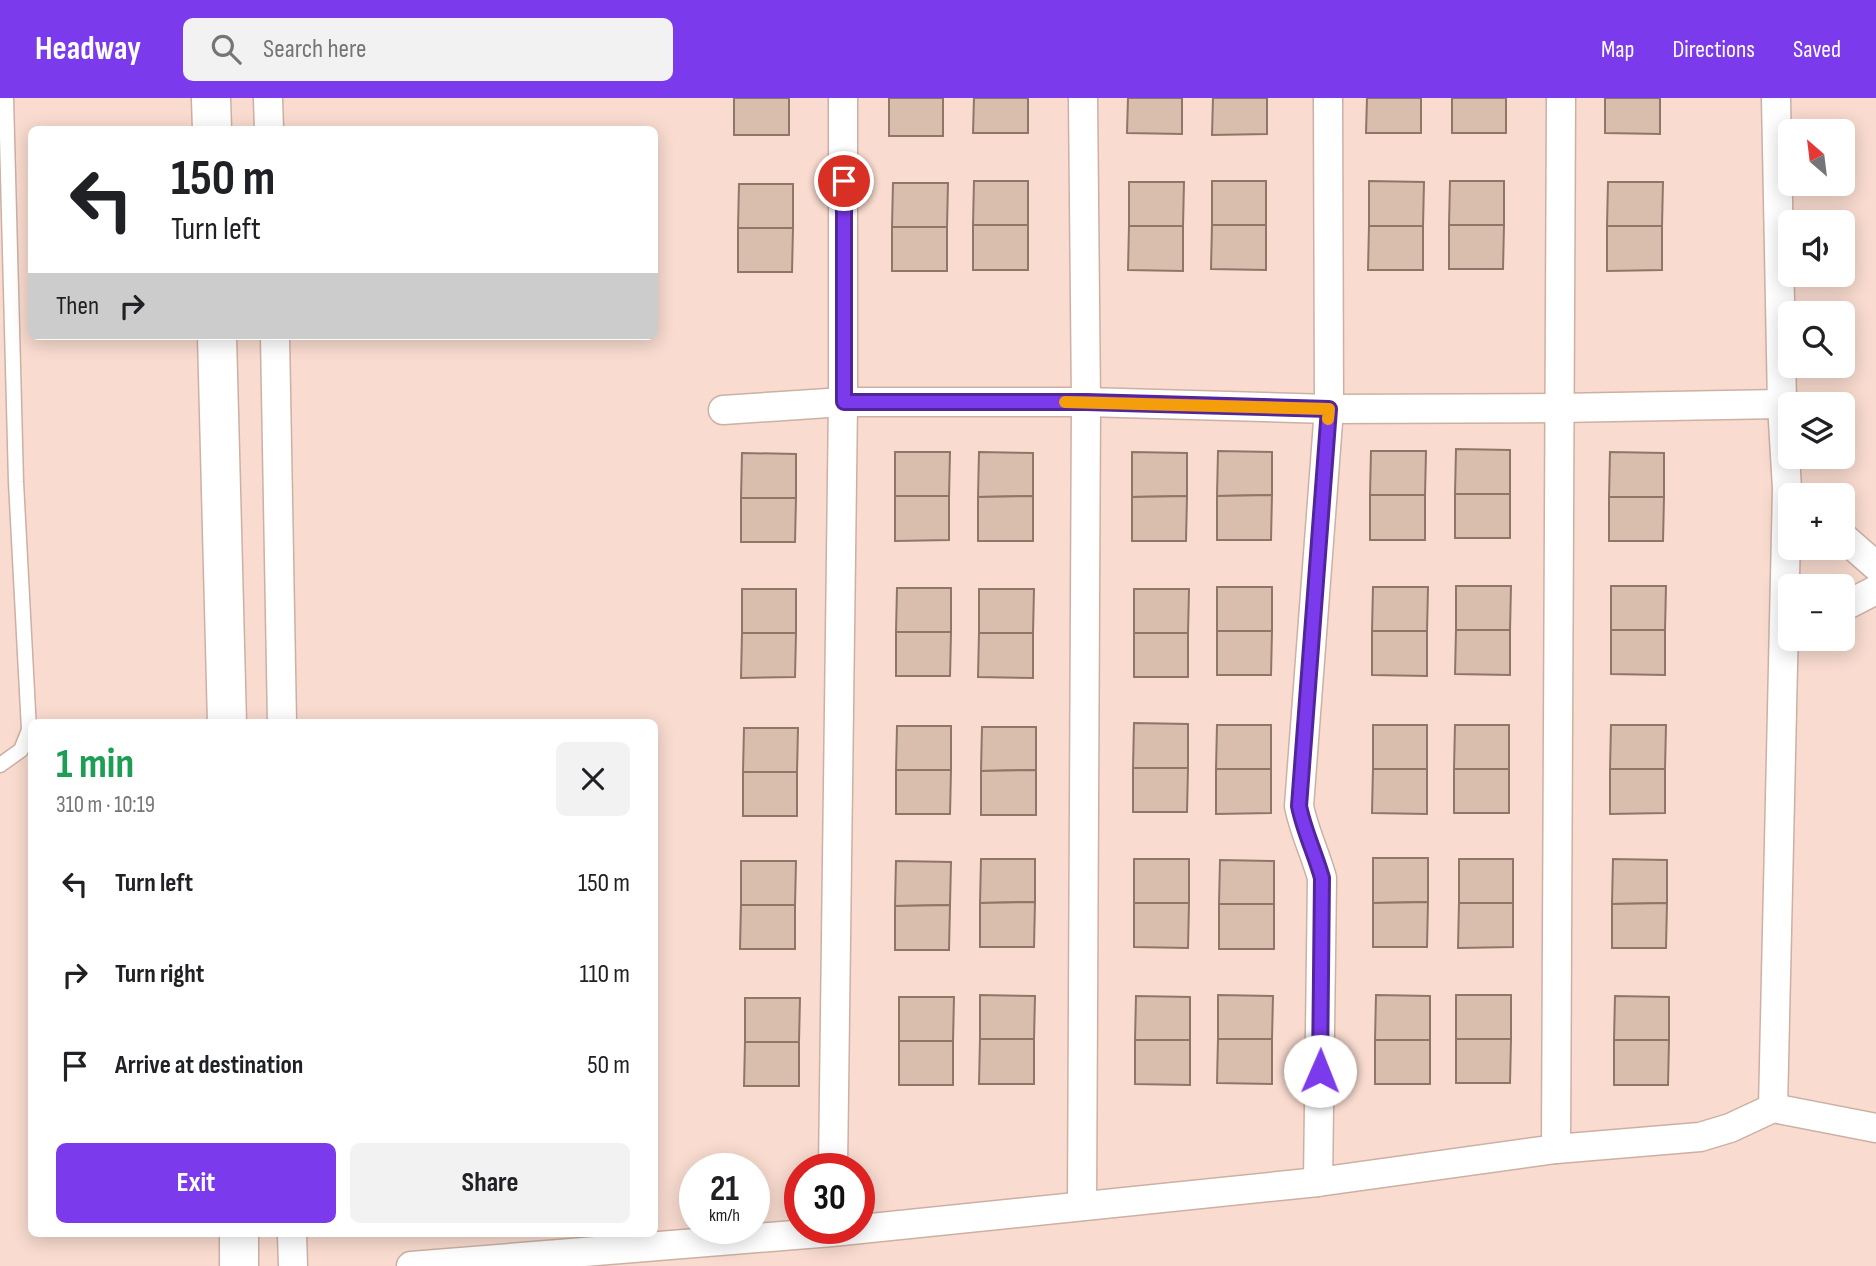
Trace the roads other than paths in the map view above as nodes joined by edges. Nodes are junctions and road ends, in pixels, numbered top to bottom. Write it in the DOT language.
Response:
graph roads {
  1 [pos="6,98"];
  2 [pos="211,98"];
  3 [pos="268,98"];
  4 [pos="844,98"];
  5 [pos="1083,98"];
  6 [pos="1328,98"];
  7 [pos="1561,98"];
  8 [pos="1776,98"];
  9 [pos="212,126"];
  10 [pos="269,126"];
  11 [pos="218,340"];
  12 [pos="275,340"];
  13 [pos="1782,392"];
  14 [pos="844,402"];
  15 [pos="1086,402"];
  16 [pos="1778,404"];
  17 [pos="1559,408"];
  18 [pos="1329,409"];
  19 [pos="723,410"];
  20 [pos="0,478"];
  21 [pos="16,482"];
  22 [pos="1855,548"];
  23 [pos="1876,566"];
  24 [pos="1876,590"];
  25 [pos="1855,601"];
  26 [pos="1787,651"];
  27 [pos="28,719"];
  28 [pos="227,719"];
  29 [pos="282,719"];
  30 [pos="28,732"];
  31 [pos="0,765"];
  32 [pos="1773,1108"];
  33 [pos="1876,1128"];
  34 [pos="1556,1149"];
  35 [pos="833,1153"];
  36 [pos="1318,1182"];
  37 [pos="1082,1206"];
  38 [pos="875,1226"];
  39 [pos="784,1234"];
  40 [pos="239,1237"];
  41 [pos="292,1237"];
  42 [pos="239,1266"];
  43 [pos="293,1266"];
  44 [pos="411,1266"];
  1 -- 21 [label="lane"];
  2 -- 9 [label="street"];
  3 -- 10 [label="street"];
  4 -- 14 [label="street"];
  5 -- 15 [label="street"];
  6 -- 18 [label="street"];
  7 -- 17 [label="street"];
  8 -- 13 [label="street"];
  11 -- 28 [label="street"];
  12 -- 29 [label="street"];
  14 -- 15 [label="street"];
  14 -- 19 [label="street"];
  14 -- 35 [label="street"];
  15 -- 18 [label="street"];
  15 -- 37 [label="street"];
  16 -- 17 [label="street"];
  17 -- 18 [label="street"];
  17 -- 34 [label="street"];
  18 -- 36 [label="street"];
  20 -- 21 [label="lane"];
  21 -- 27 [label="lane"];
  22 -- 23 [label="street"];
  24 -- 25 [label="street"];
  26 -- 32 [label="street"];
  30 -- 31 [label="lane"];
  32 -- 33 [label="street"];
  32 -- 34 [label="street"];
  34 -- 36 [label="street"];
  36 -- 37 [label="street"];
  37 -- 38 [label="street"];
  39 -- 44 [label="street"];
  40 -- 42 [label="street"];
  41 -- 43 [label="street"];
}
